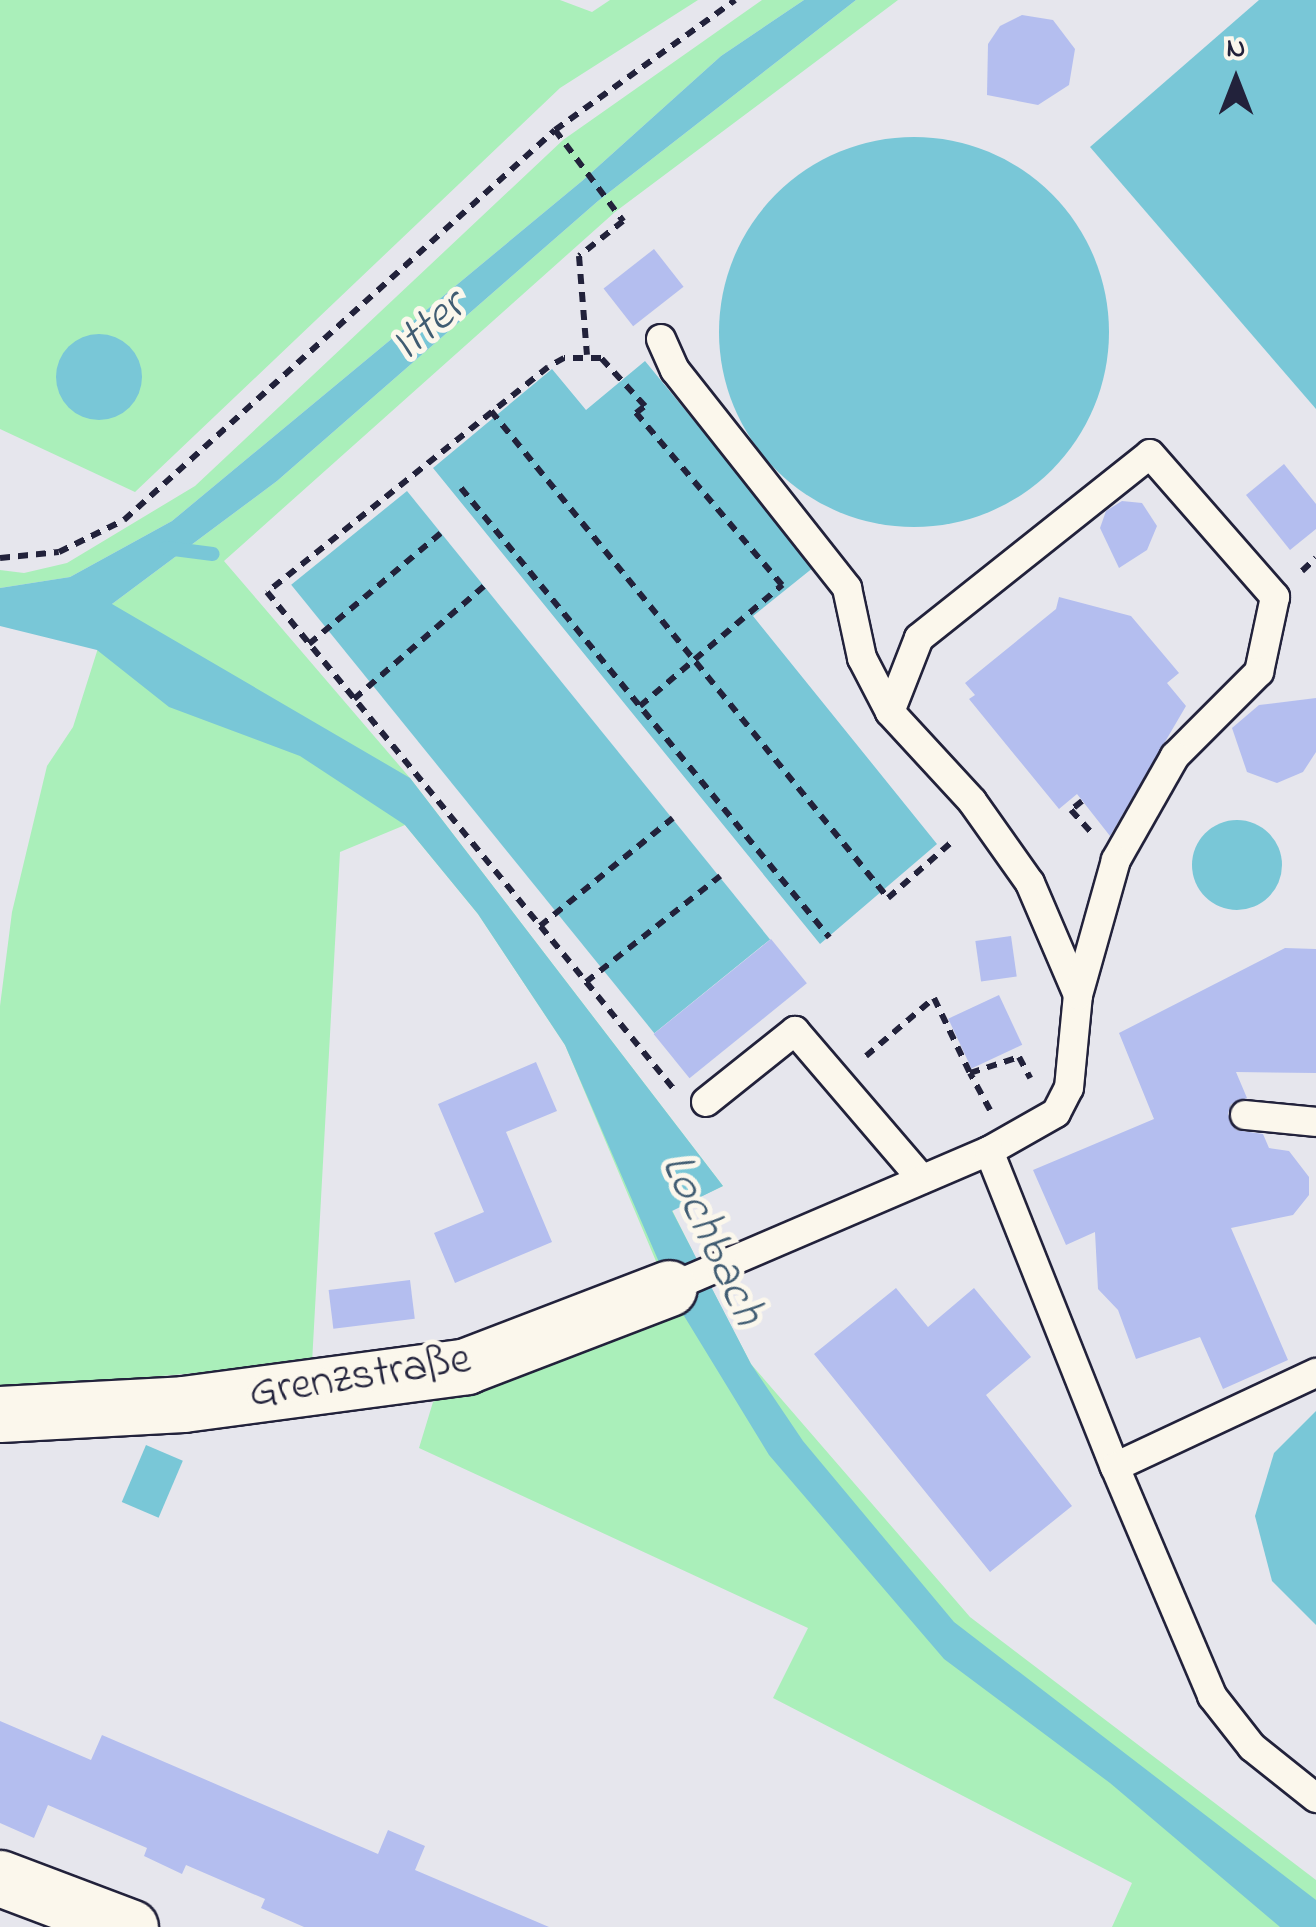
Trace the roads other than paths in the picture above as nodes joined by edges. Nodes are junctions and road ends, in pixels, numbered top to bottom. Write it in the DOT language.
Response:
graph roads {
  1 [pos="661,339"];
  2 [pos="890,712"];
  3 [pos="1078,995"];
  4 [pos="706,1102"];
  5 [pos="1245,1116"];
  6 [pos="1316,1122"];
  7 [pos="998,1146"];
  8 [pos="922,1179"];
  9 [pos="686,1280"];
  10 [pos="1316,1373"];
  11 [pos="0,1414"];
  12 [pos="1116,1467"];
  13 [pos="1316,1798"];
  14 [pos="0,1878"];
  15 [pos="130,1927"];
  1 -- 2 [label="lane"];
  2 -- 3 [label="lane"];
  2 -- 3 [label="lane"];
  3 -- 7 [label="lane"];
  4 -- 8 [label="lane"];
  5 -- 6 [label="lane"];
  7 -- 8 [label="lane"];
  7 -- 12 [label="lane"];
  8 -- 9 [label="lane"];
  9 -- 11 [label="street, Grenzstraße"];
  10 -- 12 [label="lane"];
  12 -- 13 [label="lane"];
  14 -- 15 [label="street"];
}
